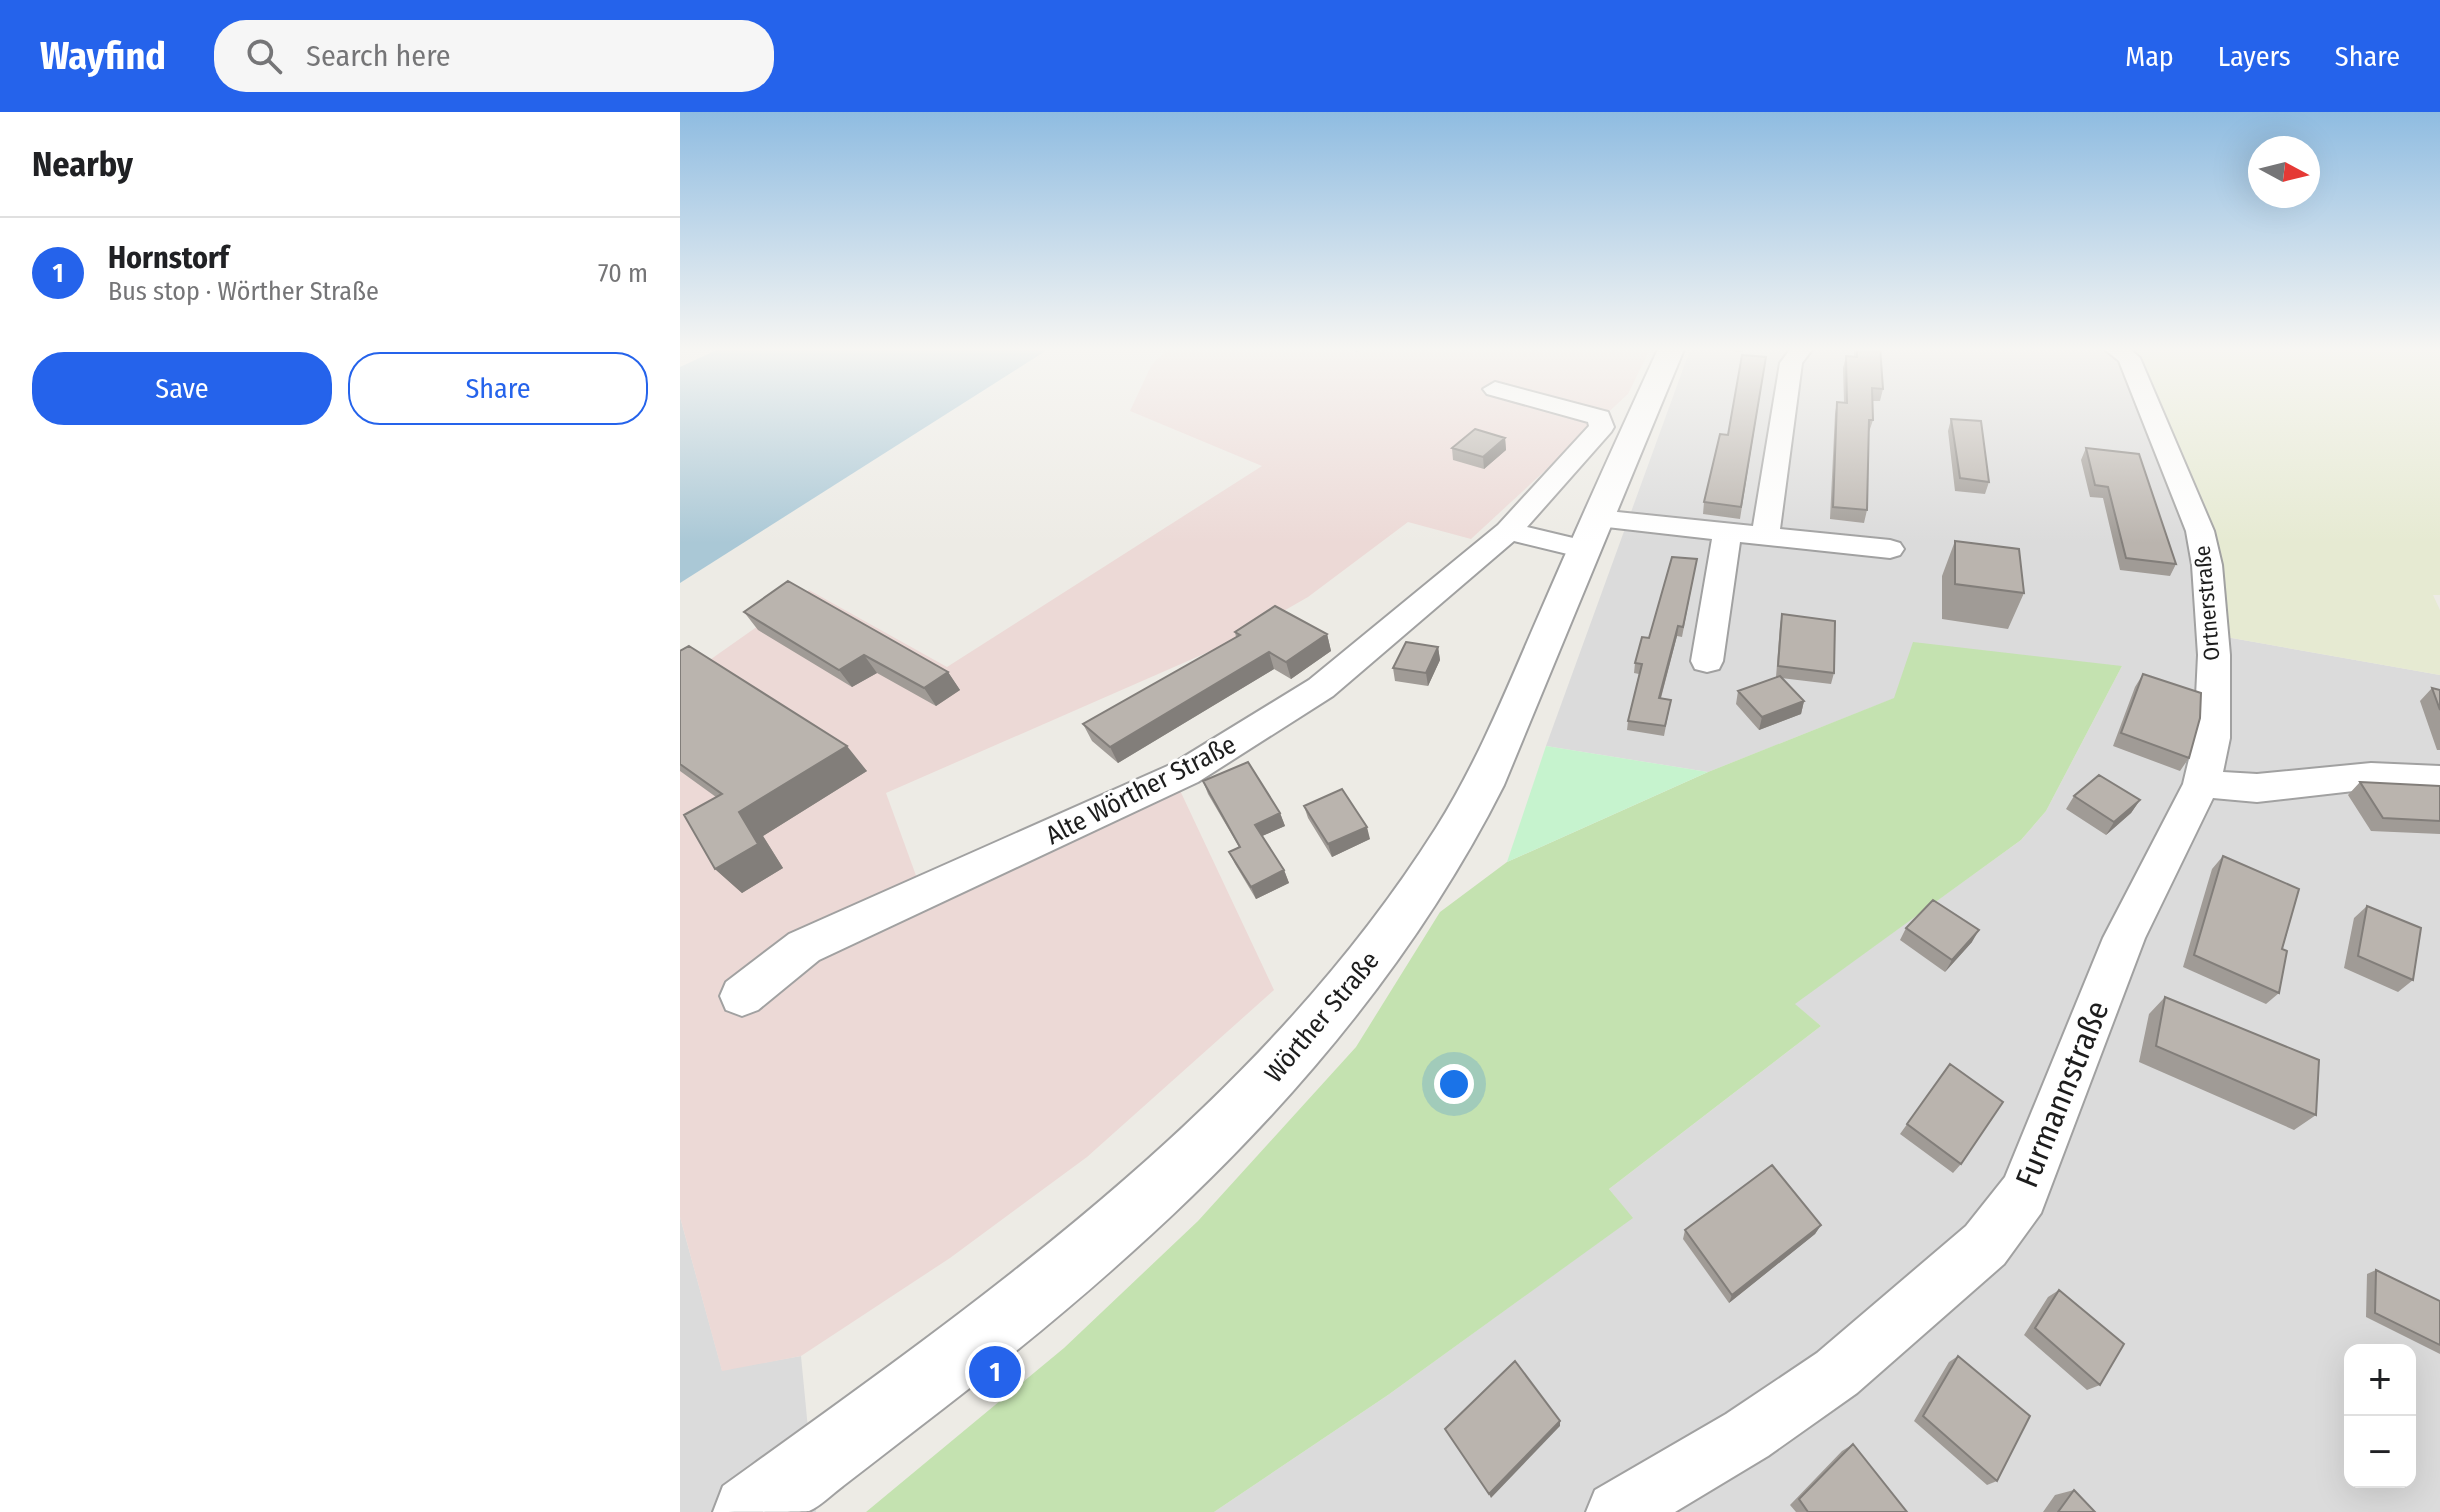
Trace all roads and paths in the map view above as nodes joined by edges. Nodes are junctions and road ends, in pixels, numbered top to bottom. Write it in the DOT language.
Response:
graph roads {
  1 [pos="1582,412"];
  2 [pos="1644,412"];
  3 [pos="1784,412"];
  4 [pos="2151,412"];
  5 [pos="1508,531"];
  6 [pos="1727,532"];
  7 [pos="1591,533"];
  8 [pos="1765,537"];
  9 [pos="1890,549"];
  10 [pos="1707,661"];
  11 [pos="2440,779"];
  12 [pos="2202,784"];
  13 [pos="742,996"];
  14 [pos="749,1512"];
  15 [pos="1617,1512"];
  1 -- 5 [label="street, Alte Wörther Straße"];
  2 -- 7 [label="street, Wörther Straße"];
  3 -- 8 [label="street"];
  4 -- 12 [label="street, Ortnerstraße"];
  5 -- 7 [label="street"];
  5 -- 13 [label="street, Alte Wörther Straße"];
  6 -- 7 [label="street"];
  6 -- 8 [label="street"];
  6 -- 10 [label="street"];
  7 -- 14 [label="street, Wörther Straße"];
  8 -- 9 [label="street"];
  11 -- 12 [label="street"];
  12 -- 15 [label="street, Furmannstraße"];
}
